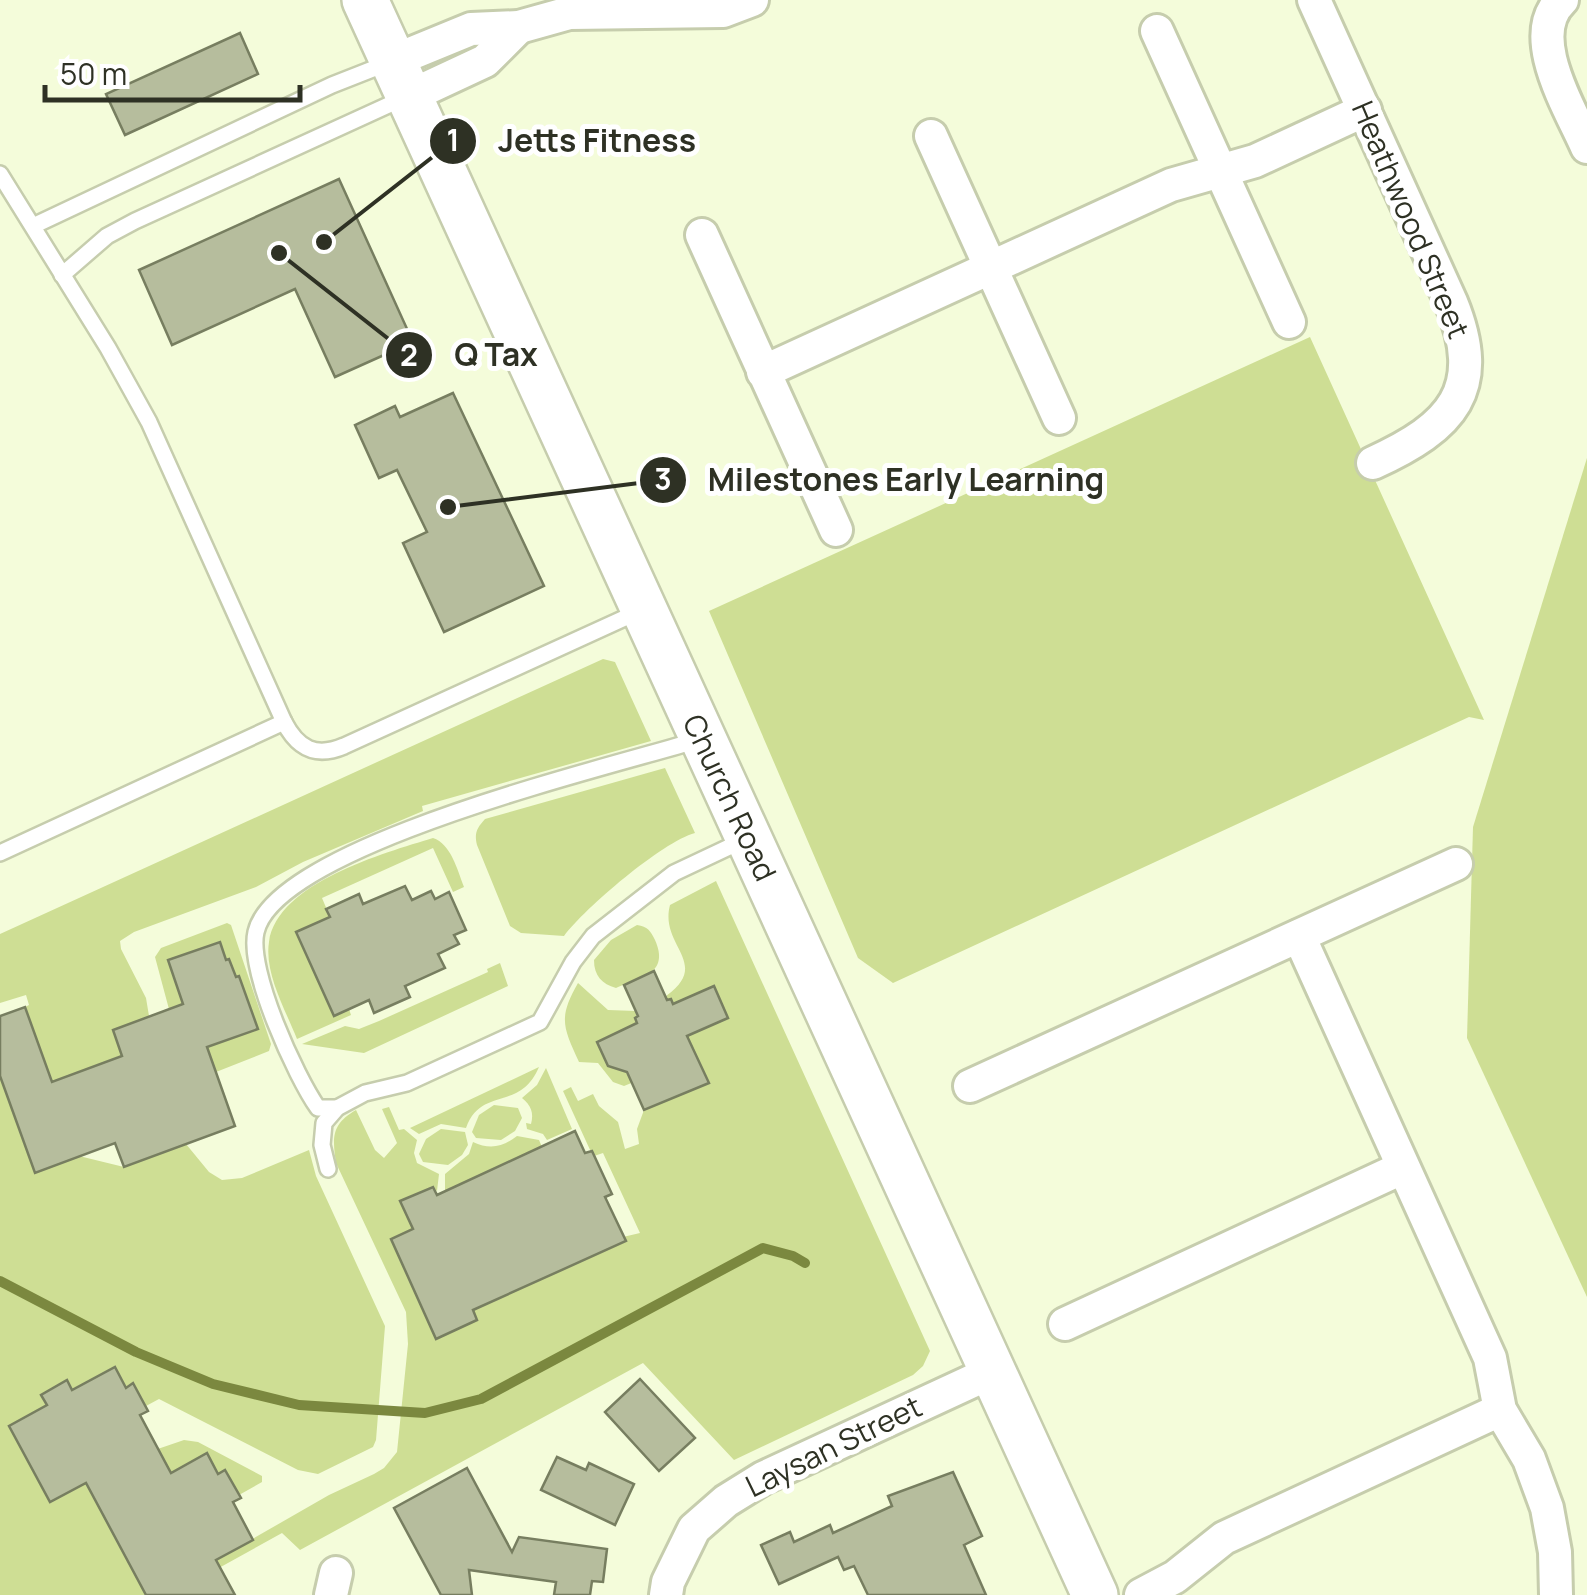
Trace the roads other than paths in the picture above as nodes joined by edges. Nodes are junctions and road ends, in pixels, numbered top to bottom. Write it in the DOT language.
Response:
graph roads {
  1 [pos="365,0"];
  2 [pos="752,0"];
  3 [pos="1314,0"];
  4 [pos="1562,0"];
  5 [pos="1158,31"];
  6 [pos="401,78"];
  7 [pos="1365,110"];
  8 [pos="931,136"];
  9 [pos="1587,147"];
  10 [pos="1221,169"];
  11 [pos="0,174"];
  12 [pos="32,226"];
  13 [pos="702,235"];
  14 [pos="991,267"];
  15 [pos="62,275"];
  16 [pos="1290,322"];
  17 [pos="763,372"];
  18 [pos="1059,418"];
  19 [pos="1374,463"];
  20 [pos="836,530"];
  21 [pos="643,609"];
  22 [pos="284,722"];
  23 [pos="702,739"];
  24 [pos="748,838"];
  25 [pos="0,853"];
  26 [pos="1456,864"];
  27 [pos="1299,936"];
  28 [pos="970,1086"];
  29 [pos="337,1108"];
  30 [pos="1402,1168"];
  31 [pos="328,1169"];
  32 [pos="1065,1324"];
  33 [pos="994,1371"];
  34 [pos="1500,1410"];
  35 [pos="666,1595"];
  36 [pos="1095,1595"];
  37 [pos="1141,1595"];
  38 [pos="1556,1595"];
  1 -- 6 [label="street, Church Road"];
  2 -- 6 [label="street"];
  3 -- 7 [label="street, Heathwood Street"];
  4 -- 9 [label="street"];
  5 -- 10 [label="street"];
  6 -- 12 [label="lane"];
  6 -- 15 [label="lane"];
  6 -- 21 [label="street, Church Road"];
  7 -- 10 [label="street"];
  7 -- 19 [label="street, Heathwood Street"];
  8 -- 14 [label="street"];
  10 -- 14 [label="street"];
  10 -- 16 [label="street"];
  11 -- 12 [label="lane"];
  12 -- 15 [label="lane"];
  13 -- 17 [label="street"];
  14 -- 17 [label="street"];
  14 -- 18 [label="street"];
  15 -- 22 [label="lane"];
  17 -- 20 [label="street"];
  21 -- 22 [label="lane"];
  21 -- 23 [label="street, Church Road"];
  22 -- 25 [label="lane"];
  23 -- 24 [label="street, Church Road"];
  23 -- 29 [label="lane"];
  24 -- 29 [label="lane"];
  24 -- 33 [label="street, Church Road"];
  26 -- 27 [label="street"];
  27 -- 28 [label="street"];
  27 -- 30 [label="street"];
  29 -- 31 [label="lane"];
  30 -- 32 [label="street"];
  30 -- 34 [label="street"];
  33 -- 35 [label="street, Laysan Street"];
  33 -- 36 [label="street, Church Road"];
  34 -- 37 [label="street"];
  34 -- 38 [label="street"];
}
